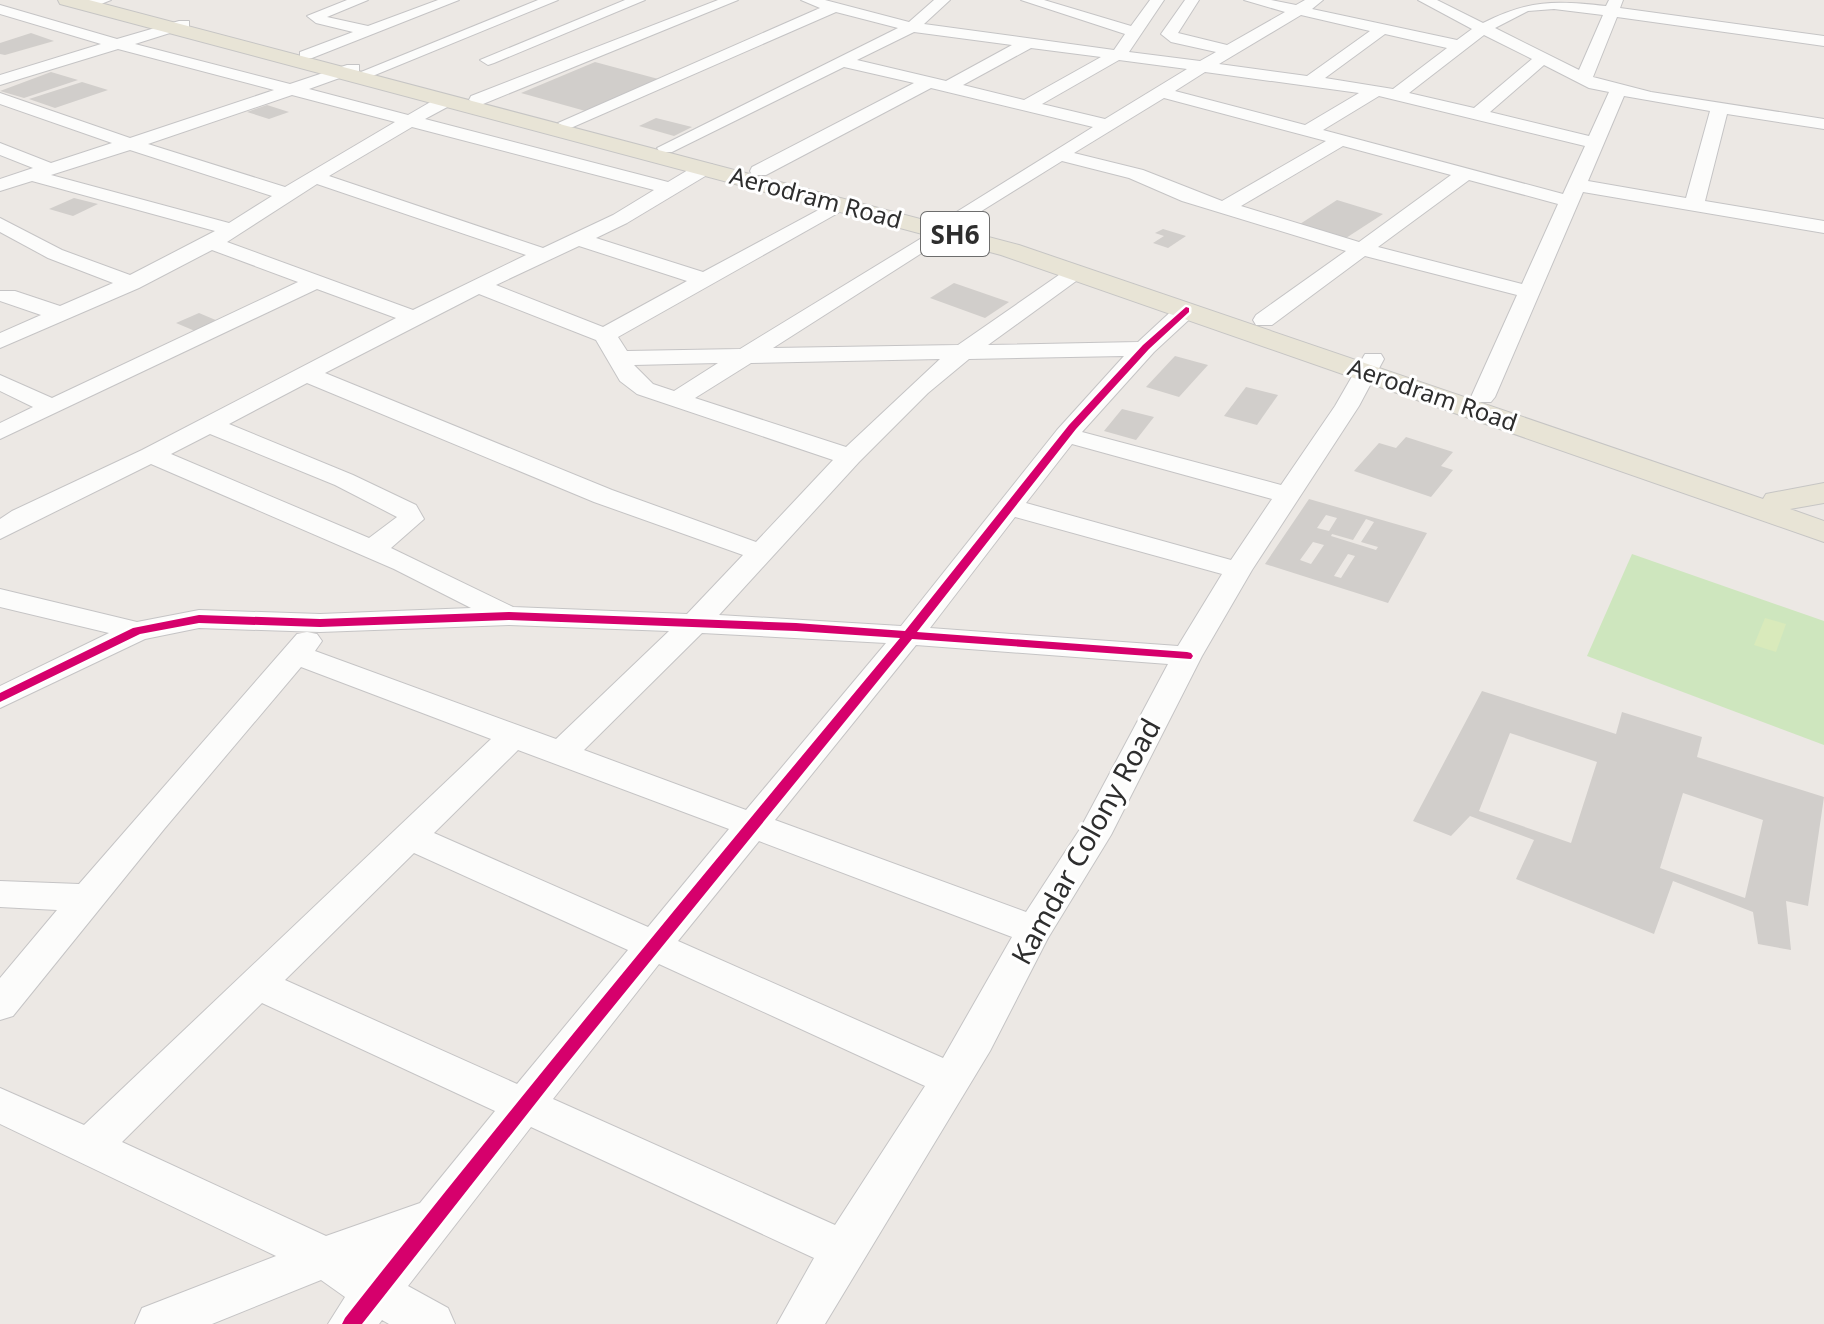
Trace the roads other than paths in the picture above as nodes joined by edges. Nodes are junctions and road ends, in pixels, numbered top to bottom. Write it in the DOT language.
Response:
graph roads {
  1 [pos="361,0"];
  2 [pos="452,0"];
  3 [pos="551,0"];
  4 [pos="731,0"];
  5 [pos="808,0"];
  6 [pos="1028,0"];
  7 [pos="1192,0"];
  8 [pos="1251,0"];
  9 [pos="1316,0"];
  10 [pos="92,1"];
  11 [pos="1429,1"];
  12 [pos="652,2"];
  13 [pos="934,2"];
  14 [pos="1148,4"];
  15 [pos="1614,6"];
  16 [pos="834,7"];
  17 [pos="0,9"];
  18 [pos="1296,12"];
  19 [pos="697,13"];
  20 [pos="176,26"];
  21 [pos="912,27"];
  22 [pos="1381,30"];
  23 [pos="1484,30"];
  24 [pos="370,31"];
  25 [pos="1134,32"];
  26 [pos="1824,41"];
  27 [pos="1030,42"];
  28 [pos="116,44"];
  29 [pos="1461,46"];
  30 [pos="1230,50"];
  31 [pos="1120,53"];
  32 [pos="306,55"];
  33 [pos="1542,59"];
  34 [pos="488,60"];
  35 [pos="841,61"];
  36 [pos="1205,65"];
  37 [pos="353,72"];
  38 [pos="1584,79"];
  39 [pos="0,80"];
  40 [pos="1312,80"];
  41 [pos="929,82"];
  42 [pos="948,87"];
  43 [pos="292,90"];
  44 [pos="1376,90"];
  45 [pos="1618,91"];
  46 [pos="1161,92"];
  47 [pos="1398,93"];
  48 [pos="0,98"];
  49 [pos="477,100"];
  50 [pos="445,101"];
  51 [pos="1026,106"];
  52 [pos="1720,108"];
  53 [pos="1479,113"];
  54 [pos="409,121"];
  55 [pos="567,123"];
  56 [pos="1824,124"];
  57 [pos="1107,125"];
  58 [pos="736,128"];
  59 [pos="1308,131"];
  60 [pos="1341,140"];
  61 [pos="131,143"];
  62 [pos="1595,143"];
  63 [pos="0,148"];
  64 [pos="1059,155"];
  65 [pos="685,156"];
  66 [pos="759,171"];
  67 [pos="40,172"];
  68 [pos="1466,173"];
  69 [pos="314,177"];
  70 [pos="0,185"];
  71 [pos="671,189"];
  72 [pos="1573,193"];
  73 [pos="287,194"];
  74 [pos="844,204"];
  75 [pos="1694,205"];
  76 [pos="1224,208"];
  77 [pos="0,224"];
  78 [pos="947,226"];
  79 [pos="1824,227"];
  80 [pos="233,230"];
  81 [pos="578,239"];
  82 [pos="211,243"];
  83 [pos="1362,249"];
  84 [pos="545,255"];
  85 [pos="1076,272"];
  86 [pos="706,280"];
  87 [pos="318,281"];
  88 [pos="131,283"];
  89 [pos="479,286"];
  90 [pos="1530,292"];
  91 [pos="7,296"];
  92 [pos="1186,310"];
  93 [pos="61,314"];
  94 [pos="415,318"];
  95 [pos="1264,320"];
  96 [pos="604,335"];
  97 [pos="0,341"];
  98 [pos="1141,349"];
  99 [pos="963,352"];
  100 [pos="743,357"];
  101 [pos="619,358"];
  102 [pos="1370,365"];
  103 [pos="308,375"];
  104 [pos="0,382"];
  105 [pos="1483,397"];
  106 [pos="674,401"];
  107 [pos="50,406"];
  108 [pos="210,425"];
  109 [pos="0,432"];
  110 [pos="1066,435"];
  111 [pos="151,455"];
  112 [pos="850,457"];
  113 [pos="1824,493"];
  114 [pos="1288,495"];
  115 [pos="1778,501"];
  116 [pos="1010,507"];
  117 [pos="1824,516"];
  118 [pos="0,531"];
  119 [pos="1824,532"];
  120 [pos="371,550"];
  121 [pos="762,553"];
  122 [pos="1238,570"];
  123 [pos="0,598"];
  124 [pos="509,616"];
  125 [pos="320,623"];
  126 [pos="695,623"];
  127 [pos="137,631"];
  128 [pos="910,634"];
  129 [pos="297,655"];
  130 [pos="1187,656"];
  131 [pos="0,698"];
  132 [pos="514,735"];
  133 [pos="561,753"];
  134 [pos="753,825"];
  135 [pos="409,836"];
  136 [pos="0,894"];
  137 [pos="87,898"];
  138 [pos="1034,930"];
  139 [pos="654,946"];
  140 [pos="257,984"];
  141 [pos="0,1005"];
  142 [pos="951,1079"];
  143 [pos="0,1105"];
  144 [pos="524,1105"];
  145 [pos="90,1146"];
  146 [pos="433,1218"];
  147 [pos="843,1250"];
  148 [pos="325,1257"];
  149 [pos="363,1308"];
  150 [pos="158,1324"];
  151 [pos="432,1324"];
  152 [pos="800,1324"];
  1 -- 24 [label="street"];
  2 -- 24 [label="street"];
  3 -- 37 [label="street"];
  4 -- 19 [label="street"];
  5 -- 16 [label="street"];
  6 -- 25 [label="street"];
  7 -- 30 [label="street"];
  8 -- 18 [label="street"];
  9 -- 18 [label="street"];
  10 -- 20 [label="main road, Aerodram Road / SH6"];
  11 -- 23 [label="street"];
  12 -- 19 [label="street"];
  12 -- 34 [label="street"];
  13 -- 21 [label="street"];
  14 -- 25 [label="street"];
  15 -- 23 [label="street"];
  15 -- 26 [label="street"];
  15 -- 38 [label="street"];
  16 -- 21 [label="street"];
  16 -- 55 [label="street"];
  17 -- 28 [label="street"];
  18 -- 22 [label="street"];
  18 -- 30 [label="street"];
  19 -- 49 [label="street"];
  20 -- 28 [label="street"];
  20 -- 32 [label="main road, Aerodram Road / SH6"];
  20 -- 37 [label="main road, Aerodram Road / SH6"];
  21 -- 27 [label="street"];
  21 -- 35 [label="street"];
  22 -- 29 [label="street"];
  22 -- 40 [label="street"];
  23 -- 29 [label="street"];
  23 -- 33 [label="street"];
  24 -- 32 [label="street"];
  25 -- 31 [label="street"];
  27 -- 31 [label="street"];
  27 -- 42 [label="street"];
  28 -- 39 [label="street"];
  28 -- 43 [label="street"];
  29 -- 47 [label="street"];
  30 -- 36 [label="street"];
  31 -- 36 [label="street"];
  31 -- 51 [label="street"];
  32 -- 37 [label="main road, Aerodram Road / SH6"];
  33 -- 38 [label="street"];
  33 -- 53 [label="street"];
  35 -- 41 [label="street"];
  35 -- 65 [label="street"];
  36 -- 40 [label="street"];
  36 -- 46 [label="street"];
  37 -- 43 [label="street"];
  37 -- 49 [label="main road, Aerodram Road / SH6"];
  37 -- 50 [label="main road, Aerodram Road / SH6"];
  38 -- 45 [label="street"];
  40 -- 44 [label="street"];
  41 -- 42 [label="street"];
  41 -- 66 [label="street"];
  42 -- 51 [label="street"];
  43 -- 54 [label="street"];
  43 -- 61 [label="street"];
  44 -- 47 [label="street"];
  44 -- 59 [label="street"];
  45 -- 52 [label="street"];
  45 -- 62 [label="street"];
  46 -- 57 [label="street"];
  46 -- 59 [label="street"];
  47 -- 53 [label="street"];
  48 -- 61 [label="street"];
  49 -- 55 [label="main road, Aerodram Road / SH6"];
  50 -- 54 [label="street"];
  50 -- 65 [label="main road, Aerodram Road / SH6"];
  51 -- 57 [label="street"];
  52 -- 56 [label="street"];
  52 -- 75 [label="street"];
  53 -- 62 [label="street"];
  54 -- 69 [label="street"];
  54 -- 71 [label="street"];
  55 -- 65 [label="main road, Aerodram Road / SH6"];
  57 -- 64 [label="street"];
  58 -- 65 [label="street"];
  59 -- 60 [label="street"];
  60 -- 68 [label="street"];
  60 -- 76 [label="street"];
  61 -- 67 [label="street"];
  61 -- 73 [label="street"];
  62 -- 72 [label="street"];
  63 -- 67 [label="street"];
  64 -- 76 [label="street"];
  64 -- 78 [label="street"];
  65 -- 66 [label="main road, Aerodram Road / SH6"];
  65 -- 71 [label="street"];
  65 -- 74 [label="main road, Aerodram Road / SH6"];
  66 -- 78 [label="main road, Aerodram Road / SH6"];
  67 -- 70 [label="street"];
  67 -- 80 [label="street"];
  68 -- 72 [label="street"];
  68 -- 83 [label="street"];
  69 -- 73 [label="street"];
  69 -- 84 [label="street"];
  71 -- 81 [label="street"];
  72 -- 75 [label="street"];
  72 -- 90 [label="street"];
  73 -- 80 [label="street"];
  74 -- 78 [label="main road, Aerodram Road / SH6"];
  74 -- 86 [label="street"];
  75 -- 79 [label="street"];
  76 -- 83 [label="street"];
  77 -- 88 [label="street"];
  78 -- 85 [label="main road, Aerodram Road / SH6"];
  78 -- 95 [label="main road, Aerodram Road / SH6"];
  78 -- 100 [label="street"];
  80 -- 82 [label="street"];
  81 -- 84 [label="street"];
  81 -- 86 [label="street"];
  82 -- 87 [label="street"];
  82 -- 88 [label="street"];
  83 -- 90 [label="street"];
  83 -- 95 [label="street"];
  84 -- 89 [label="street"];
  85 -- 92 [label="main road, Aerodram Road / SH6"];
  85 -- 99 [label="street"];
  86 -- 96 [label="street"];
  87 -- 94 [label="street"];
  87 -- 107 [label="street"];
  88 -- 93 [label="street"];
  89 -- 94 [label="street"];
  89 -- 96 [label="street"];
  90 -- 105 [label="street"];
  91 -- 93 [label="street"];
  92 -- 98 [label="street"];
  92 -- 102 [label="main road, Aerodram Road / SH6"];
  93 -- 97 [label="street"];
  94 -- 103 [label="street"];
  95 -- 102 [label="main road, Aerodram Road / SH6"];
  96 -- 101 [label="street"];
  98 -- 99 [label="street"];
  98 -- 110 [label="street"];
  99 -- 100 [label="street"];
  99 -- 112 [label="street"];
  100 -- 101 [label="street"];
  100 -- 106 [label="street"];
  101 -- 106 [label="street"];
  102 -- 105 [label="main road, Aerodram Road / SH6"];
  102 -- 114 [label="street, Kamdar Colony Road"];
  102 -- 119 [label="main road, Aerodram Road / SH6"];
  103 -- 108 [label="street"];
  103 -- 121 [label="street"];
  104 -- 107 [label="street"];
  105 -- 115 [label="main road, Aerodram Road / SH6"];
  106 -- 112 [label="street"];
  107 -- 109 [label="street"];
  108 -- 111 [label="street"];
  108 -- 120 [label="street"];
  110 -- 114 [label="street"];
  110 -- 116 [label="street"];
  111 -- 118 [label="street"];
  111 -- 120 [label="street"];
  112 -- 121 [label="street"];
  113 -- 115 [label="main road"];
  114 -- 122 [label="street, Kamdar Colony Road"];
  115 -- 117 [label="main road, Aerodram Road / SH6"];
  116 -- 122 [label="street"];
  116 -- 128 [label="street"];
  120 -- 124 [label="street"];
  121 -- 126 [label="street"];
  122 -- 130 [label="street, Kamdar Colony Road"];
  123 -- 127 [label="street"];
  124 -- 125 [label="street"];
  124 -- 126 [label="street"];
  125 -- 127 [label="street"];
  125 -- 129 [label="street"];
  126 -- 128 [label="street"];
  126 -- 133 [label="street"];
  127 -- 131 [label="street"];
  128 -- 130 [label="street"];
  128 -- 134 [label="street"];
  129 -- 132 [label="street"];
  129 -- 137 [label="street"];
  130 -- 138 [label="street, Kamdar Colony Road"];
  132 -- 133 [label="street"];
  132 -- 135 [label="street"];
  133 -- 134 [label="street"];
  134 -- 138 [label="street"];
  134 -- 139 [label="street"];
  135 -- 139 [label="street"];
  135 -- 140 [label="street"];
  136 -- 137 [label="street"];
  137 -- 141 [label="street"];
  138 -- 142 [label="street, Kamdar Colony Road"];
  139 -- 142 [label="street"];
  139 -- 144 [label="street"];
  140 -- 144 [label="street"];
  140 -- 145 [label="street"];
  142 -- 147 [label="street, Kamdar Colony Road"];
  143 -- 145 [label="street"];
  144 -- 146 [label="street"];
  144 -- 147 [label="street"];
  145 -- 148 [label="street"];
  146 -- 148 [label="street"];
  146 -- 149 [label="street"];
  147 -- 152 [label="street, Kamdar Colony Road"];
  148 -- 149 [label="street"];
  148 -- 150 [label="street"];
  149 -- 151 [label="street"];
}
